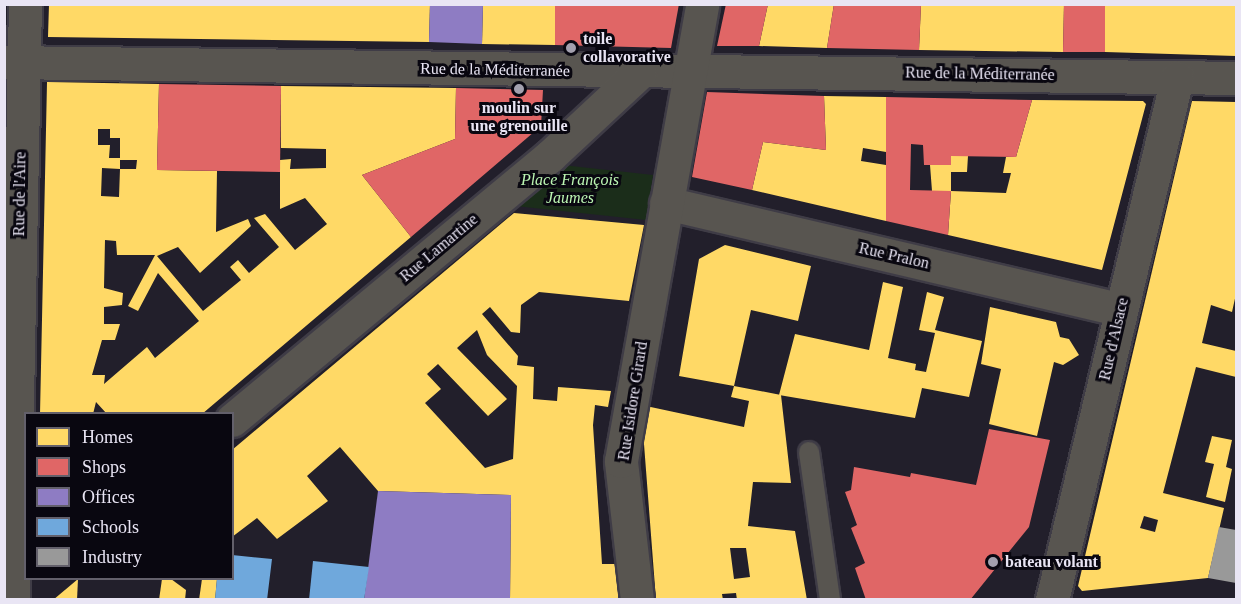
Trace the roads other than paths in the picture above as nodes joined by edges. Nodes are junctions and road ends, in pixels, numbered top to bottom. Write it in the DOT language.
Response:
graph roads {
  1 [pos="25,4"];
  2 [pos="702,4"];
  3 [pos="14,62"];
  4 [pos="691,69"];
  5 [pos="640,72"];
  6 [pos="1177,78"];
  7 [pos="1236,78"];
  8 [pos="666,203"];
  9 [pos="1121,310"];
  10 [pos="234,418"];
  11 [pos="809,452"];
  12 [pos="41,580"];
  13 [pos="15,600"];
  14 [pos="637,600"];
  15 [pos="830,600"];
  16 [pos="1052,600"];
  1 -- 3 [label="street, Rue de l'Aire"];
  2 -- 4 [label="street"];
  3 -- 5 [label="street, Rue de la Méditerranée"];
  3 -- 13 [label="street, Rue de l'Aire"];
  4 -- 5 [label="street, Rue de la Méditerranée"];
  4 -- 6 [label="street, Rue de la Méditerranée"];
  4 -- 8 [label="street"];
  5 -- 10 [label="street, Rue Lamartine"];
  6 -- 7 [label="street, Rue de la Méditerranée"];
  6 -- 9 [label="street, Rue d'Alsace"];
  8 -- 9 [label="street, Rue Pralon"];
  8 -- 14 [label="street, Rue Isidore Girard"];
  9 -- 16 [label="street, Rue d'Alsace"];
  11 -- 15 [label="lane"];
  12 -- 13 [label="street"];
}
